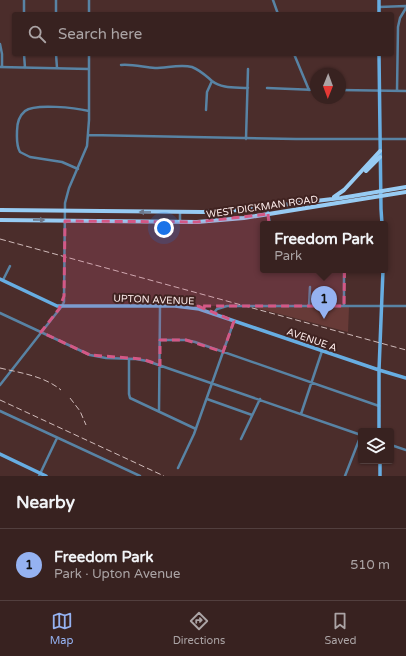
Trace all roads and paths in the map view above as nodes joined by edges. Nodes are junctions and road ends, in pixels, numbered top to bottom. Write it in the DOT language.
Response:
graph roads {
  1 [pos="24,0"];
  2 [pos="56,0"];
  3 [pos="89,0"];
  4 [pos="273,0"];
  5 [pos="379,0"];
  6 [pos="406,7"];
  7 [pos="379,8"];
  8 [pos="24,12"];
  9 [pos="56,12"];
  10 [pos="89,12"];
  11 [pos="277,12"];
  12 [pos="379,12"];
  13 [pos="0,44"];
  14 [pos="24,56"];
  15 [pos="56,56"];
  16 [pos="89,56"];
  17 [pos="295,56"];
  18 [pos="379,56"];
  19 [pos="121,65"];
  20 [pos="1,67"];
  21 [pos="24,68"];
  22 [pos="56,68"];
  23 [pos="89,69"];
  24 [pos="248,69"];
  25 [pos="212,81"];
  26 [pos="248,88"];
  27 [pos="267,88"];
  28 [pos="309,90"];
  29 [pos="346,90"];
  30 [pos="379,91"];
  31 [pos="397,91"];
  32 [pos="406,91"];
  33 [pos="206,110"];
  34 [pos="89,111"];
  35 [pos="89,135"];
  36 [pos="246,139"];
  37 [pos="380,139"];
  38 [pos="406,139"];
  39 [pos="380,151"];
  40 [pos="380,157"];
  41 [pos="78,169"];
  42 [pos="406,187"];
  43 [pos="406,192"];
  44 [pos="381,194"];
  45 [pos="331,198"];
  46 [pos="340,198"];
  47 [pos="334,204"];
  48 [pos="267,207"];
  49 [pos="0,210"];
  50 [pos="65,211"];
  51 [pos="180,212"];
  52 [pos="268,214"];
  53 [pos="0,220"];
  54 [pos="65,221"];
  55 [pos="269,221"];
  56 [pos="382,221"];
  57 [pos="180,223"];
  58 [pos="10,266"];
  59 [pos="344,273"];
  60 [pos="383,273"];
  61 [pos="1,280"];
  62 [pos="310,287"];
  63 [pos="62,306"];
  64 [pos="160,306"];
  65 [pos="310,306"];
  66 [pos="344,306"];
  67 [pos="406,306"];
  68 [pos="382,307"];
  69 [pos="0,313"];
  70 [pos="213,314"];
  71 [pos="234,321"];
  72 [pos="41,332"];
  73 [pos="160,340"];
  74 [pos="322,351"];
  75 [pos="223,352"];
  76 [pos="129,359"];
  77 [pos="160,365"];
  78 [pos="379,370"];
  79 [pos="406,378"];
  80 [pos="213,383"];
  81 [pos="312,383"];
  82 [pos="0,386"];
  83 [pos="207,399"];
  84 [pos="260,399"];
  85 [pos="379,406"];
  86 [pos="0,411"];
  87 [pos="159,411"];
  88 [pos="301,414"];
  89 [pos="252,415"];
  90 [pos="196,428"];
  91 [pos="379,428"];
  92 [pos="358,434"];
  93 [pos="57,438"];
  94 [pos="242,439"];
  95 [pos="358,443"];
  96 [pos="394,446"];
  97 [pos="406,450"];
  98 [pos="0,454"];
  99 [pos="380,464"];
  100 [pos="178,468"];
  101 [pos="39,474"];
  102 [pos="132,474"];
  103 [pos="46,476"];
  104 [pos="140,476"];
  105 [pos="345,476"];
  106 [pos="380,476"];
  1 -- 8 [label="street"];
  2 -- 9 [label="street"];
  3 -- 10 [label="street"];
  4 -- 11 [label="street"];
  5 -- 7 [label="street"];
  6 -- 7 [label="street"];
  6 -- 31 [label="street"];
  7 -- 12 [label="street"];
  13 -- 20 [label="street"];
  14 -- 21 [label="street"];
  15 -- 22 [label="street"];
  16 -- 23 [label="street"];
  17 -- 28 [label="street"];
  18 -- 30 [label="street"];
  19 -- 25 [label="street"];
  20 -- 21 [label="street"];
  21 -- 22 [label="street"];
  22 -- 23 [label="street"];
  23 -- 34 [label="street"];
  24 -- 26 [label="street"];
  25 -- 26 [label="street"];
  25 -- 33 [label="street"];
  26 -- 36 [label="street"];
  27 -- 28 [label="street"];
  29 -- 30 [label="street"];
  30 -- 31 [label="street"];
  30 -- 37 [label="street"];
  31 -- 32 [label="street"];
  34 -- 35 [label="street"];
  34 -- 41 [label="street"];
  35 -- 36 [label="street"];
  35 -- 41 [label="street"];
  36 -- 37 [label="street"];
  37 -- 38 [label="street"];
  37 -- 39 [label="street"];
  39 -- 40 [label="street"];
  39 -- 45 [label="main road"];
  40 -- 44 [label="street"];
  40 -- 46 [label="main road"];
  41 -- 50 [label="street"];
  42 -- 44 [label="main road, WEST DICKMAN ROAD"];
  43 -- 44 [label="main road, WEST DICKMAN ROAD"];
  44 -- 46 [label="main road, WEST DICKMAN ROAD"];
  44 -- 47 [label="main road, WEST DICKMAN ROAD"];
  44 -- 56 [label="street"];
  45 -- 46 [label="main road, WEST DICKMAN ROAD"];
  45 -- 48 [label="main road, WEST DICKMAN ROAD"];
  46 -- 47 [label="main road"];
  47 -- 52 [label="main road, WEST DICKMAN ROAD"];
  48 -- 51 [label="main road, WEST DICKMAN ROAD"];
  48 -- 52 [label="street"];
  49 -- 50 [label="main road, WEST DICKMAN ROAD"];
  51 -- 50 [label="main road, WEST DICKMAN ROAD, one-way"];
  50 -- 54 [label="street"];
  51 -- 57 [label="street"];
  52 -- 55 [label="street"];
  52 -- 57 [label="main road, WEST DICKMAN ROAD"];
  53 -- 54 [label="main road, WEST DICKMAN ROAD, one-way"];
  54 -- 57 [label="main road, WEST DICKMAN ROAD"];
  54 -- 63 [label="street"];
  58 -- 61 [label="street"];
  59 -- 66 [label="street"];
  60 -- 68 [label="street"];
  61 -- 63 [label="street, UPTON AVENUE"];
  62 -- 65 [label="street"];
  63 -- 64 [label="street, UPTON AVENUE"];
  63 -- 72 [label="street"];
  64 -- 70 [label="street, UPTON AVENUE"];
  64 -- 73 [label="street"];
  65 -- 66 [label="street"];
  65 -- 70 [label="street"];
  66 -- 68 [label="street"];
  67 -- 68 [label="street"];
  68 -- 78 [label="street"];
  69 -- 72 [label="street"];
  70 -- 71 [label="street, AVENUE A"];
  71 -- 74 [label="street, AVENUE A"];
  71 -- 75 [label="street"];
  72 -- 76 [label="street"];
  72 -- 82 [label="street"];
  73 -- 75 [label="street"];
  73 -- 77 [label="street"];
  74 -- 78 [label="street, AVENUE A"];
  74 -- 81 [label="street"];
  75 -- 80 [label="street"];
  75 -- 81 [label="street"];
  76 -- 77 [label="street"];
  76 -- 87 [label="street"];
  77 -- 80 [label="street"];
  77 -- 87 [label="street"];
  78 -- 79 [label="street, AVENUE A"];
  78 -- 85 [label="street"];
  80 -- 83 [label="street"];
  80 -- 84 [label="street"];
  81 -- 85 [label="street"];
  81 -- 88 [label="street"];
  83 -- 89 [label="street"];
  83 -- 90 [label="street"];
  84 -- 88 [label="street"];
  84 -- 89 [label="street"];
  85 -- 91 [label="street"];
  86 -- 93 [label="street"];
  87 -- 90 [label="street"];
  88 -- 92 [label="street"];
  89 -- 94 [label="street"];
  90 -- 100 [label="street"];
  93 -- 101 [label="street"];
  93 -- 102 [label="street"];
  95 -- 105 [label="street"];
  96 -- 97 [label="street"];
  98 -- 101 [label="street"];
  99 -- 106 [label="street"];
  101 -- 103 [label="street"];
  102 -- 104 [label="street"];
}
